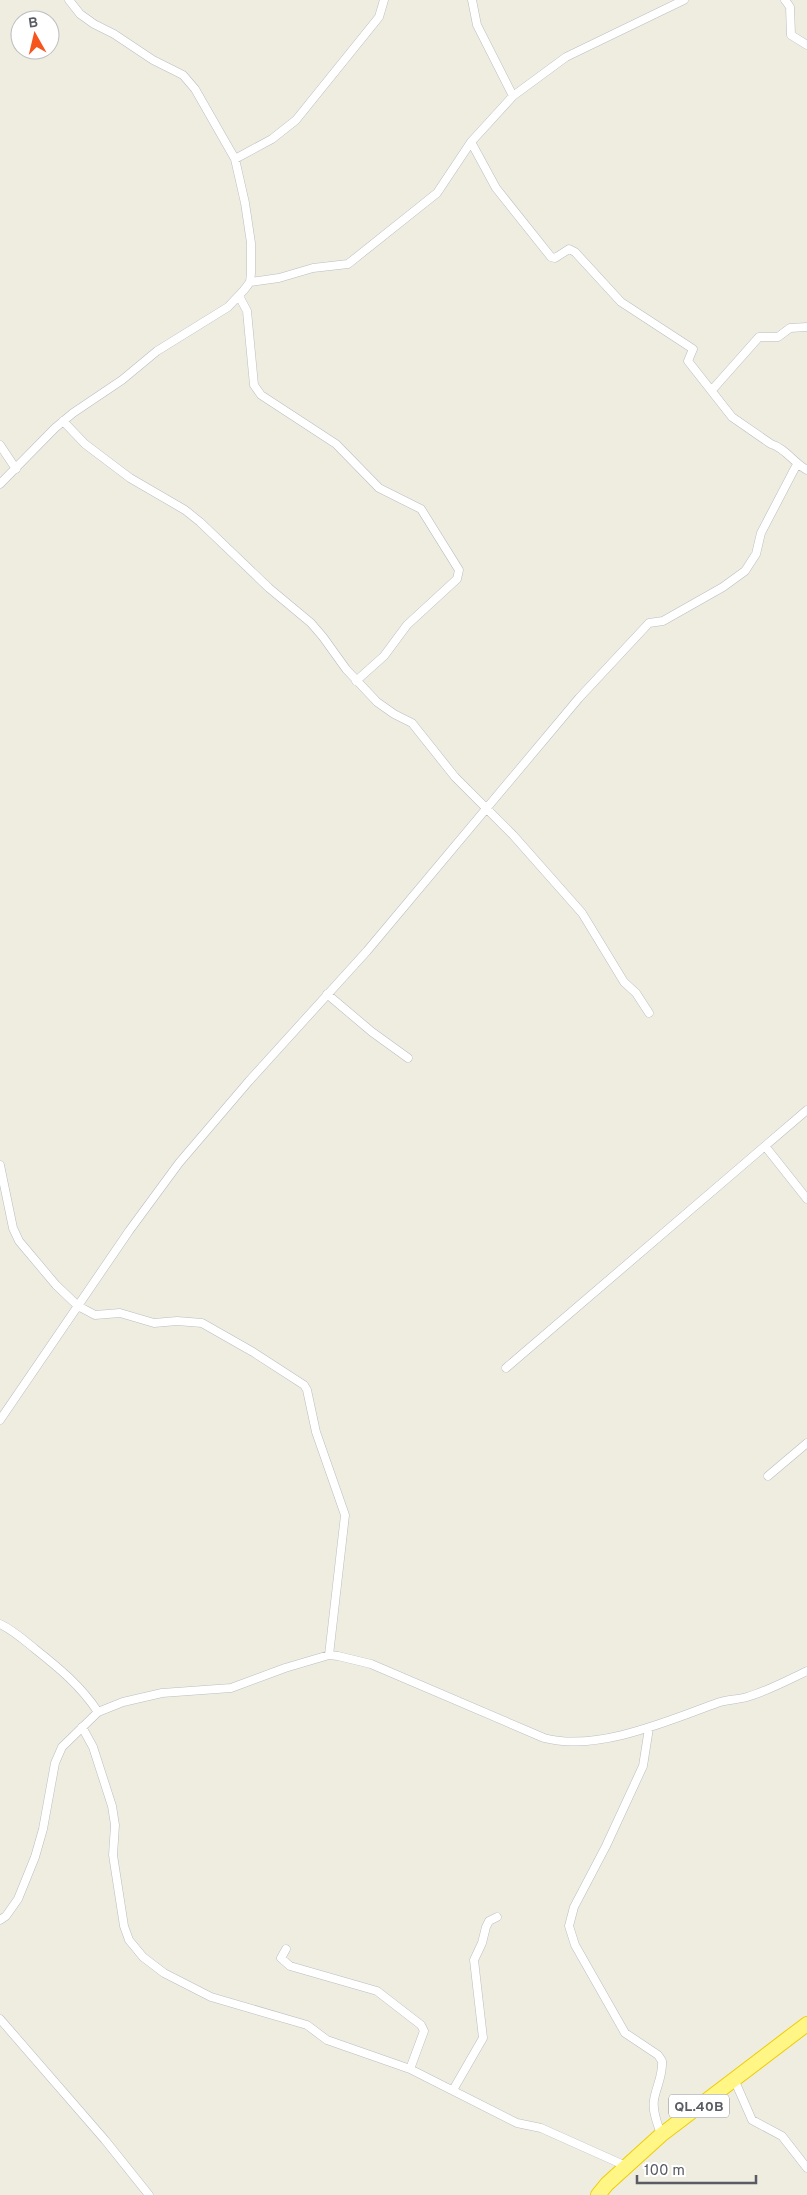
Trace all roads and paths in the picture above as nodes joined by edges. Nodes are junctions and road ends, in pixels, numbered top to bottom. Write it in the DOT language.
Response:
graph roads {
  1 [pos="69,0"];
  2 [pos="384,0"];
  3 [pos="472,0"];
  4 [pos="684,0"];
  5 [pos="785,0"];
  6 [pos="807,45"];
  7 [pos="513,96"];
  8 [pos="471,142"];
  9 [pos="235,160"];
  10 [pos="250,282"];
  11 [pos="239,296"];
  12 [pos="807,327"];
  13 [pos="712,390"];
  14 [pos="63,421"];
  15 [pos="0,445"];
  16 [pos="797,464"];
  17 [pos="16,469"];
  18 [pos="807,470"];
  19 [pos="0,484"];
  20 [pos="356,681"];
  21 [pos="486,810"];
  22 [pos="328,994"];
  23 [pos="649,1013"];
  24 [pos="408,1058"];
  25 [pos="807,1110"];
  26 [pos="765,1146"];
  27 [pos="0,1165"];
  28 [pos="807,1199"];
  29 [pos="78,1306"];
  30 [pos="506,1368"];
  31 [pos="0,1420"];
  32 [pos="807,1443"];
  33 [pos="768,1476"];
  34 [pos="0,1624"];
  35 [pos="329,1655"];
  36 [pos="807,1671"];
  37 [pos="98,1712"];
  38 [pos="82,1727"];
  39 [pos="649,1728"];
  40 [pos="496,1917"];
  41 [pos="0,1920"];
  42 [pos="286,1949"];
  43 [pos="0,2019"];
  44 [pos="807,2024"];
  45 [pos="410,2069"];
  46 [pos="734,2079"];
  47 [pos="453,2090"];
  48 [pos="661,2135"];
  49 [pos="626,2166"];
  50 [pos="807,2168"];
  51 [pos="149,2195"];
  52 [pos="598,2195"];
  1 -- 9 [label="street"];
  2 -- 9 [label="street"];
  3 -- 7 [label="street"];
  4 -- 7 [label="street"];
  5 -- 6 [label="street"];
  7 -- 8 [label="street"];
  8 -- 10 [label="street"];
  8 -- 13 [label="street"];
  9 -- 10 [label="street"];
  10 -- 11 [label="street"];
  11 -- 14 [label="street"];
  11 -- 20 [label="street"];
  12 -- 13 [label="street"];
  13 -- 16 [label="street"];
  14 -- 17 [label="street"];
  14 -- 20 [label="street"];
  15 -- 17 [label="street"];
  16 -- 18 [label="street"];
  16 -- 21 [label="street"];
  17 -- 19 [label="street"];
  20 -- 21 [label="street"];
  21 -- 22 [label="street"];
  21 -- 23 [label="street"];
  22 -- 24 [label="street"];
  22 -- 29 [label="street"];
  25 -- 26 [label="street"];
  26 -- 28 [label="street"];
  26 -- 30 [label="street"];
  27 -- 29 [label="street"];
  29 -- 31 [label="street"];
  29 -- 35 [label="street"];
  32 -- 33 [label="street"];
  34 -- 37 [label="street"];
  35 -- 37 [label="street"];
  35 -- 39 [label="street"];
  36 -- 39 [label="street"];
  37 -- 38 [label="street"];
  38 -- 41 [label="street"];
  38 -- 45 [label="street"];
  39 -- 48 [label="street"];
  40 -- 47 [label="street"];
  42 -- 45 [label="street"];
  43 -- 51 [label="street"];
  44 -- 46 [label="highway, QL.40B"];
  45 -- 47 [label="street"];
  46 -- 48 [label="highway, QL.40B"];
  46 -- 50 [label="street"];
  47 -- 49 [label="street"];
  48 -- 49 [label="highway, QL.40B"];
  49 -- 52 [label="highway, QL.40B"];
}
